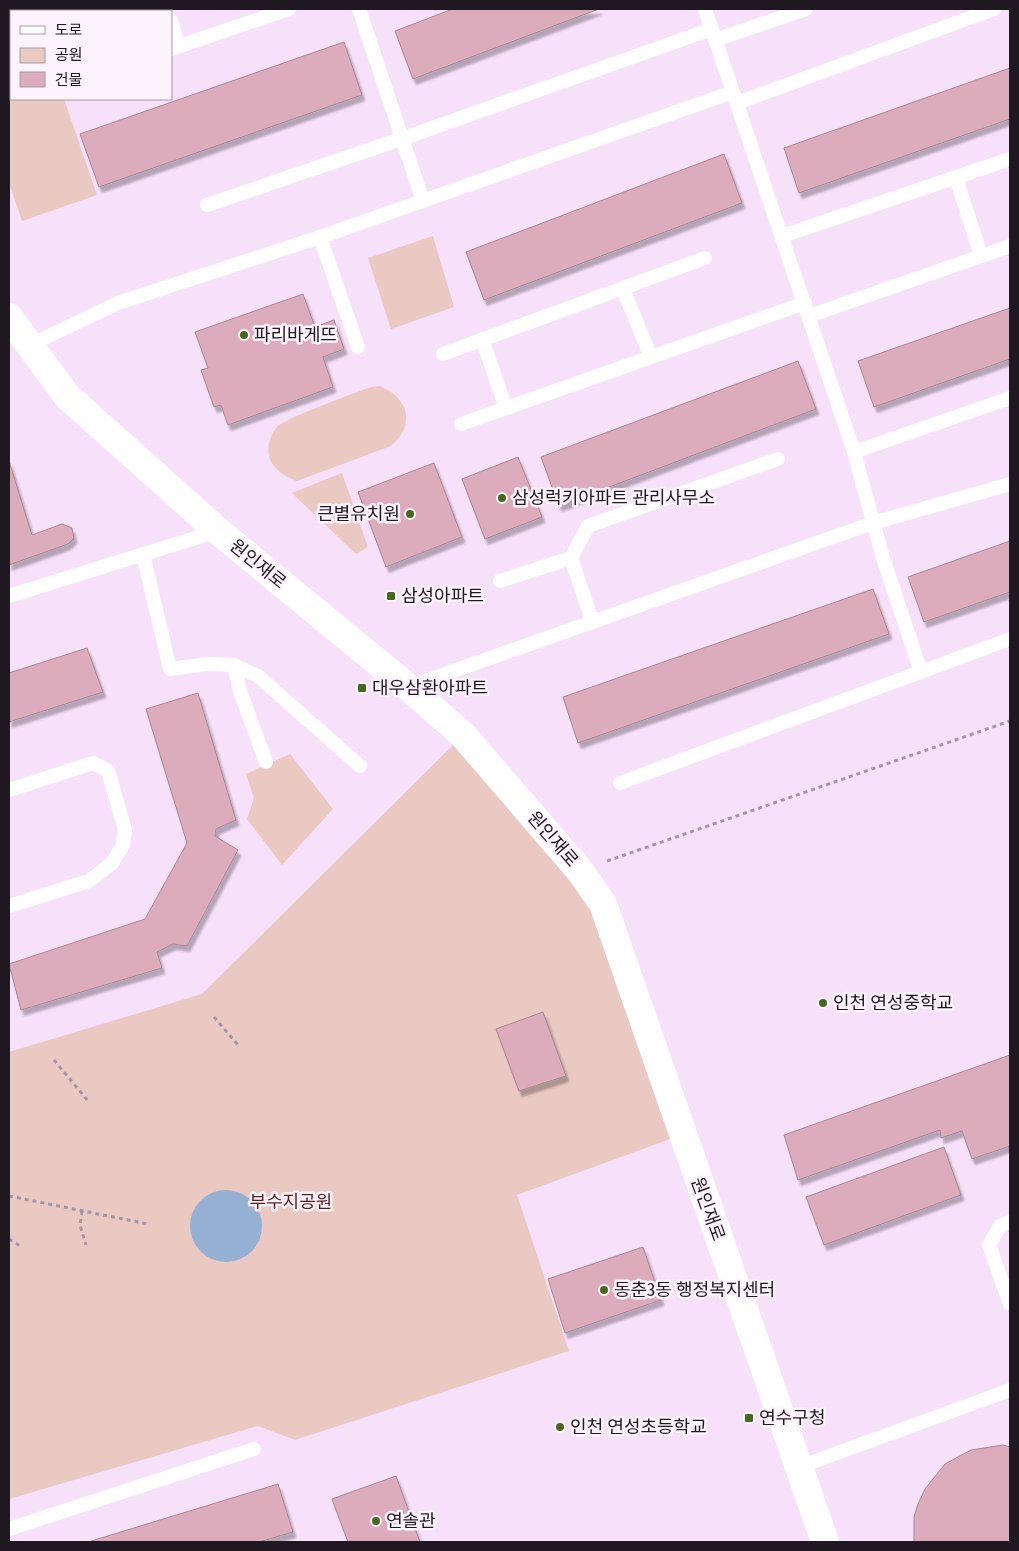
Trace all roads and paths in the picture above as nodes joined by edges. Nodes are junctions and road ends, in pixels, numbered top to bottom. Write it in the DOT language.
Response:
graph roads {
  1 [pos="289,9"];
  2 [pos="359,9"];
  3 [pos="705,9"];
  4 [pos="806,9"];
  5 [pos="994,9"];
  6 [pos="172,27"];
  7 [pos="714,34"];
  8 [pos="175,48"];
  9 [pos="735,98"];
  10 [pos="404,138"];
  11 [pos="1010,158"];
  12 [pos="956,177"];
  13 [pos="423,201"];
  14 [pos="207,205"];
  15 [pos="782,236"];
  16 [pos="320,237"];
  17 [pos="1010,246"];
  18 [pos="981,256"];
  19 [pos="705,258"];
  20 [pos="623,289"];
  21 [pos="807,309"];
  22 [pos="9,316"];
  23 [pos="482,339"];
  24 [pos="30,345"];
  25 [pos="358,347"];
  26 [pos="443,354"];
  27 [pos="651,356"];
  28 [pos="1010,398"];
  29 [pos="506,408"];
  30 [pos="461,424"];
  31 [pos="854,452"];
  32 [pos="778,459"];
  33 [pos="1010,484"];
  34 [pos="873,523"];
  35 [pos="218,531"];
  36 [pos="143,554"];
  37 [pos="571,558"];
  38 [pos="500,581"];
  39 [pos="9,596"];
  40 [pos="592,620"];
  41 [pos="1010,639"];
  42 [pos="234,665"];
  43 [pos="921,672"];
  44 [pos="408,686"];
  45 [pos="1010,721"];
  46 [pos="266,762"];
  47 [pos="360,766"];
  48 [pos="620,783"];
  49 [pos="9,790"];
  50 [pos="580,871"];
  51 [pos="9,906"];
  52 [pos="214,1017"];
  53 [pos="238,1045"];
  54 [pos="54,1060"];
  55 [pos="88,1101"];
  56 [pos="9,1196"];
  57 [pos="82,1211"];
  58 [pos="1010,1222"];
  59 [pos="148,1224"];
  60 [pos="9,1239"];
  61 [pos="86,1244"];
  62 [pos="22,1248"];
  63 [pos="1010,1304"];
  64 [pos="1010,1390"];
  65 [pos="254,1449"];
  66 [pos="799,1467"];
  67 [pos="9,1529"];
  68 [pos="825,1542"];
  1 -- 8 [label="lane"];
  2 -- 10 [label="lane"];
  3 -- 7 [label="lane"];
  4 -- 7 [label="lane"];
  5 -- 9 [label="lane"];
  6 -- 8 [label="lane"];
  7 -- 9 [label="lane"];
  7 -- 10 [label="lane"];
  9 -- 13 [label="lane"];
  9 -- 15 [label="lane"];
  10 -- 13 [label="lane"];
  10 -- 14 [label="lane"];
  11 -- 12 [label="lane"];
  12 -- 15 [label="lane"];
  12 -- 18 [label="lane"];
  13 -- 16 [label="lane"];
  15 -- 21 [label="lane"];
  16 -- 24 [label="lane"];
  16 -- 25 [label="lane"];
  17 -- 18 [label="lane"];
  18 -- 21 [label="lane"];
  19 -- 20 [label="lane"];
  20 -- 23 [label="lane"];
  20 -- 27 [label="lane"];
  21 -- 27 [label="lane"];
  21 -- 31 [label="lane"];
  22 -- 24 [label="main road, 원인재로"];
  23 -- 26 [label="lane"];
  23 -- 29 [label="lane"];
  24 -- 35 [label="main road, 원인재로"];
  27 -- 29 [label="lane"];
  28 -- 31 [label="lane"];
  29 -- 30 [label="lane"];
  31 -- 34 [label="lane"];
  32 -- 37 [label="lane"];
  33 -- 34 [label="lane"];
  34 -- 40 [label="lane"];
  34 -- 43 [label="lane"];
  35 -- 36 [label="lane"];
  35 -- 44 [label="main road, 원인재로"];
  36 -- 39 [label="lane"];
  36 -- 42 [label="lane"];
  37 -- 38 [label="lane"];
  37 -- 40 [label="lane"];
  40 -- 44 [label="lane"];
  41 -- 43 [label="lane"];
  42 -- 46 [label="lane"];
  42 -- 47 [label="lane"];
  43 -- 48 [label="lane"];
  44 -- 50 [label="main road, 원인재로"];
  45 -- 50 [label="path"];
  49 -- 51 [label="lane"];
  50 -- 66 [label="main road, 원인재로"];
  52 -- 53 [label="path"];
  54 -- 55 [label="path"];
  56 -- 57 [label="path"];
  57 -- 59 [label="path"];
  57 -- 61 [label="path"];
  58 -- 63 [label="lane"];
  60 -- 62 [label="path"];
  64 -- 66 [label="lane"];
  65 -- 67 [label="lane"];
  66 -- 68 [label="main road, 원인재로"];
}
